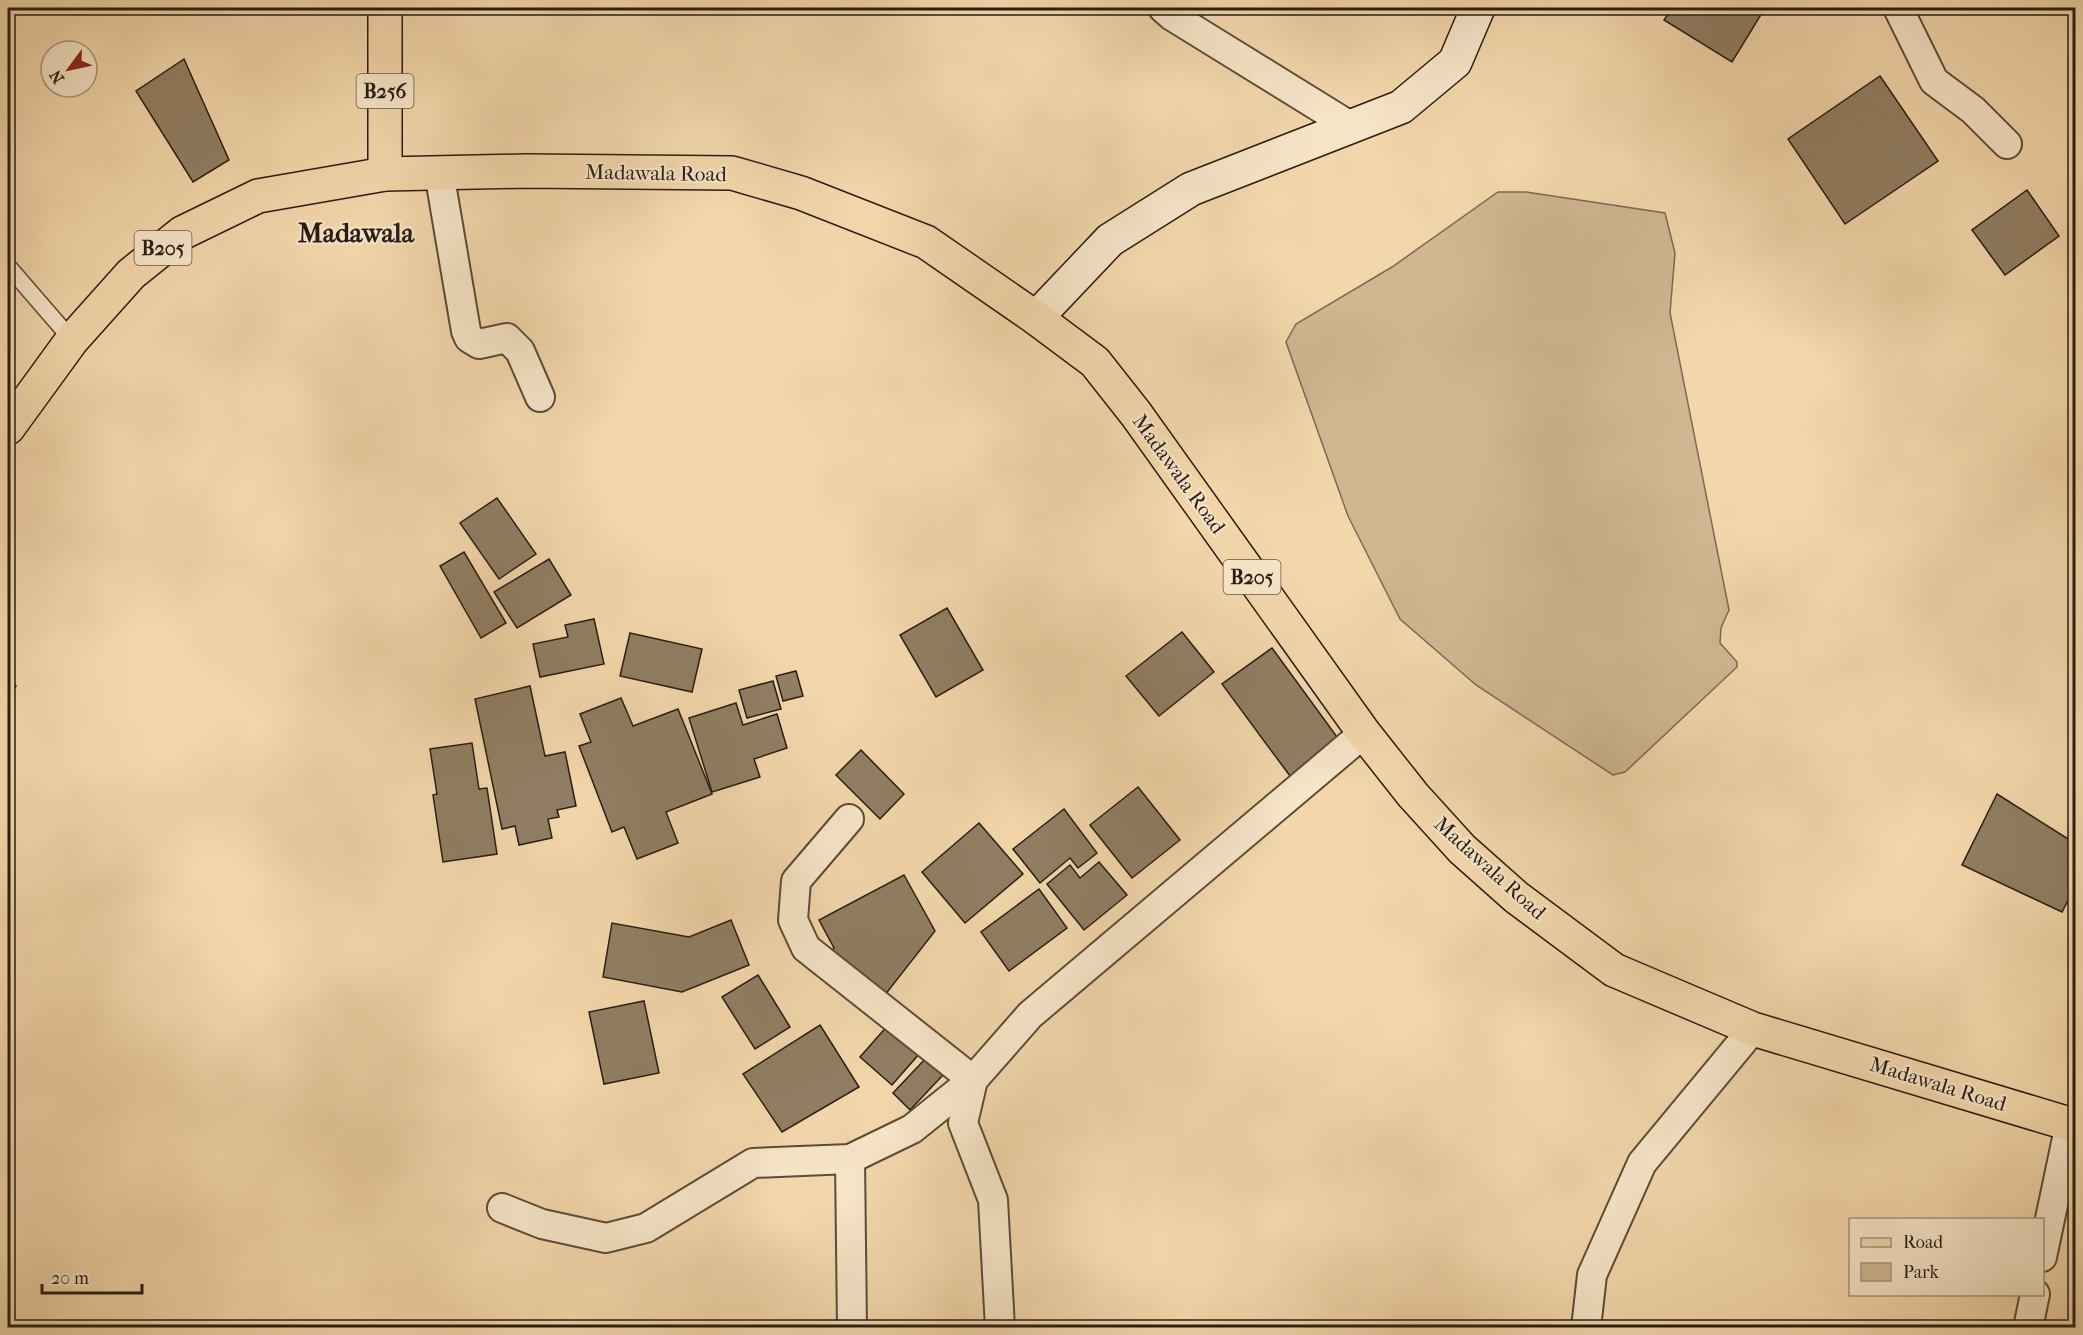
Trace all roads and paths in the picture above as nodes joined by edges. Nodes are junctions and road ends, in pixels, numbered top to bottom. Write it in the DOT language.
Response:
graph roads {
  1 [pos="385,8"];
  2 [pos="1163,8"];
  3 [pos="1478,8"];
  4 [pos="1898,8"];
  5 [pos="1350,126"];
  6 [pos="2007,144"];
  7 [pos="439,172"];
  8 [pos="385,174"];
  9 [pos="8,266"];
  10 [pos="1036,318"];
  11 [pos="72,340"];
  12 [pos="540,398"];
  13 [pos="8,428"];
  14 [pos="1364,733"];
  15 [pos="849,819"];
  16 [pos="1753,1029"];
  17 [pos="973,1080"];
  18 [pos="2073,1125"];
  19 [pos="850,1160"];
  20 [pos="502,1208"];
  21 [pos="2044,1253"];
  22 [pos="2035,1296"];
  23 [pos="852,1328"];
  24 [pos="1000,1328"];
  25 [pos="1586,1328"];
  26 [pos="2028,1328"];
  1 -- 8 [label="main road, B256"];
  2 -- 5 [label="street"];
  3 -- 5 [label="main road"];
  4 -- 6 [label="street"];
  5 -- 10 [label="main road"];
  7 -- 8 [label="main road, Madawala Road / B205"];
  7 -- 10 [label="main road, Madawala Road / B205"];
  7 -- 12 [label="street"];
  8 -- 11 [label="main road, B205"];
  9 -- 11 [label="lane"];
  10 -- 14 [label="main road, Madawala Road / B205"];
  11 -- 13 [label="main road, B205"];
  14 -- 16 [label="main road, Madawala Road / B205"];
  14 -- 17 [label="street"];
  15 -- 17 [label="street"];
  16 -- 18 [label="main road, Madawala Road / B205"];
  16 -- 25 [label="street"];
  17 -- 19 [label="street"];
  17 -- 24 [label="street"];
  18 -- 21 [label="street"];
  19 -- 20 [label="street"];
  19 -- 23 [label="street"];
  22 -- 26 [label="street"];
}
